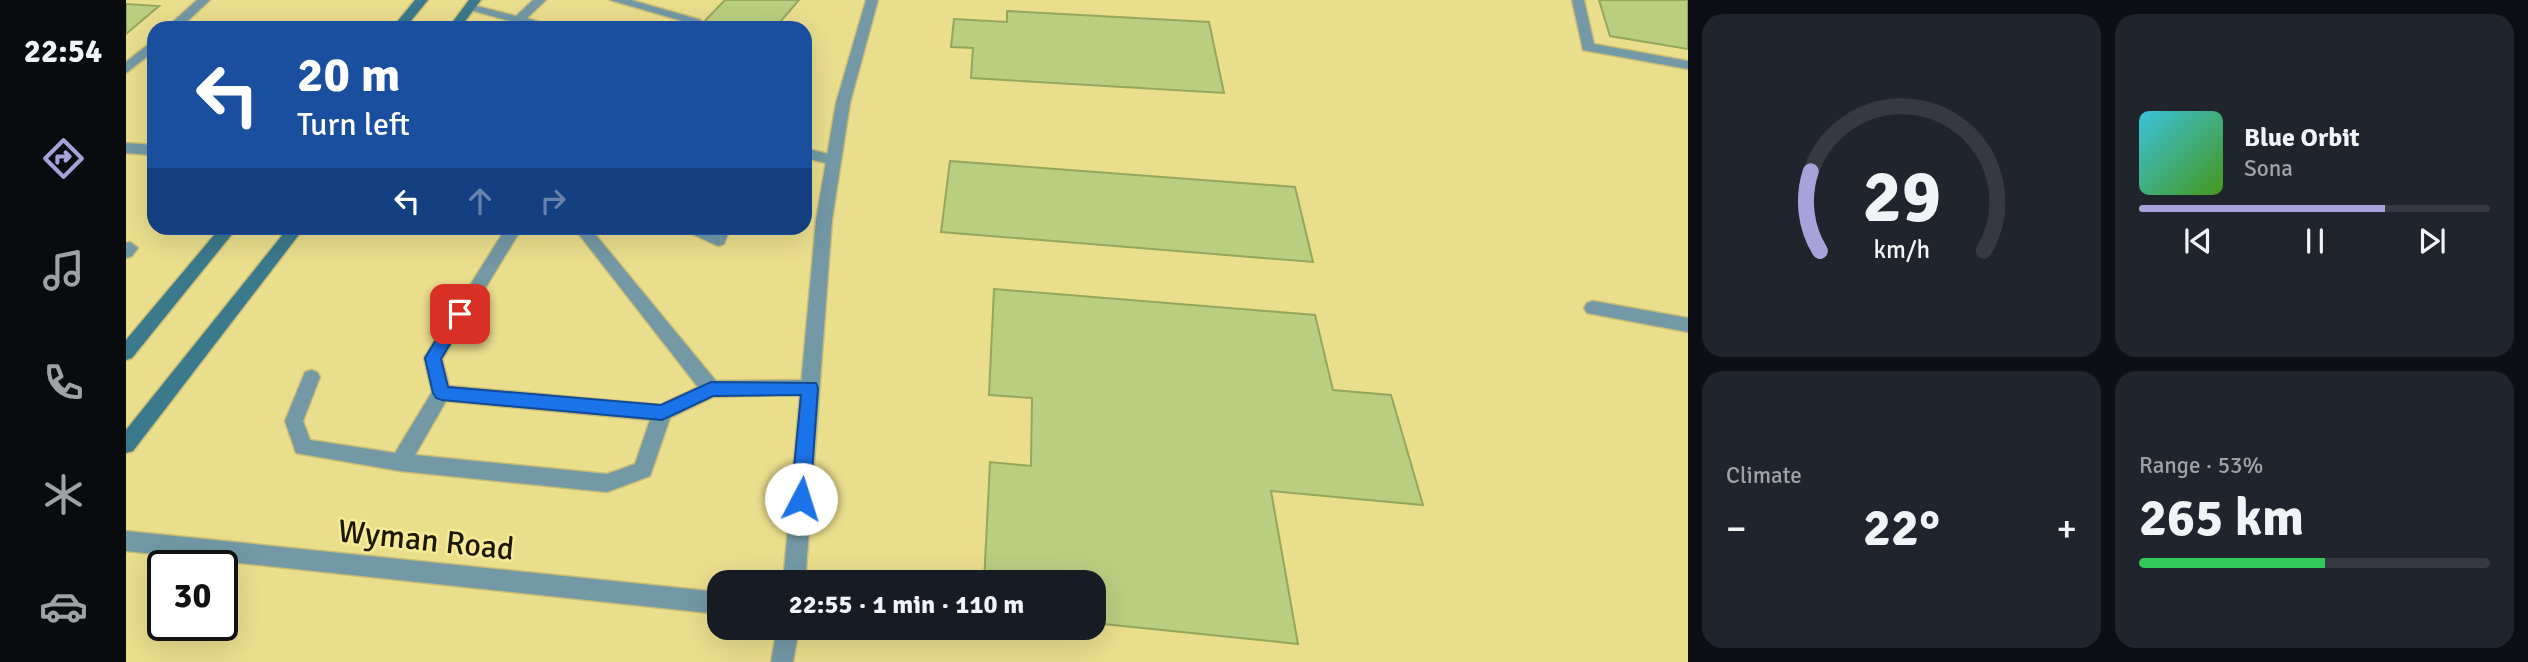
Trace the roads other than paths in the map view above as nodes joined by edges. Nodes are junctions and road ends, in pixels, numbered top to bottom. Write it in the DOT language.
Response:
graph roads {
  1 [pos="204,0"];
  2 [pos="422,0"];
  3 [pos="540,0"];
  4 [pos="616,0"];
  5 [pos="872,0"];
  6 [pos="1578,0"];
  7 [pos="472,4"];
  8 [pos="518,20"];
  9 [pos="180,21"];
  10 [pos="404,21"];
  11 [pos="459,21"];
  12 [pos="522,21"];
  13 [pos="694,21"];
  14 [pos="147,50"];
  15 [pos="1688,65"];
  16 [pos="126,69"];
  17 [pos="126,148"];
  18 [pos="147,150"];
  19 [pos="812,155"];
  20 [pos="834,160"];
  21 [pos="223,235"];
  22 [pos="291,235"];
  23 [pos="510,235"];
  24 [pos="588,235"];
  25 [pos="1593,308"];
  26 [pos="1688,325"];
  27 [pos="126,353"];
  28 [pos="311,377"];
  29 [pos="810,388"];
  30 [pos="711,389"];
  31 [pos="442,393"];
  32 [pos="662,413"];
  33 [pos="126,445"];
  34 [pos="400,462"];
  35 [pos="126,541"];
  36 [pos="795,570"];
  37 [pos="707,602"];
  38 [pos="786,640"];
  39 [pos="782,662"];
  1 -- 9 [label="street"];
  2 -- 10 [label="main road"];
  3 -- 8 [label="street"];
  4 -- 13 [label="street"];
  5 -- 20 [label="street"];
  6 -- 15 [label="street"];
  7 -- 8 [label="street"];
  7 -- 11 [label="main road"];
  8 -- 12 [label="street"];
  14 -- 16 [label="street"];
  17 -- 18 [label="street"];
  19 -- 20 [label="street"];
  20 -- 29 [label="street"];
  21 -- 27 [label="main road"];
  22 -- 33 [label="main road"];
  23 -- 31 [label="street"];
  24 -- 30 [label="street"];
  25 -- 26 [label="street"];
  28 -- 34 [label="street"];
  29 -- 30 [label="street"];
  29 -- 36 [label="street"];
  30 -- 32 [label="street"];
  31 -- 32 [label="street"];
  31 -- 34 [label="street"];
  32 -- 34 [label="street"];
  35 -- 37 [label="street, Wyman Road"];
  38 -- 39 [label="street"];
}
